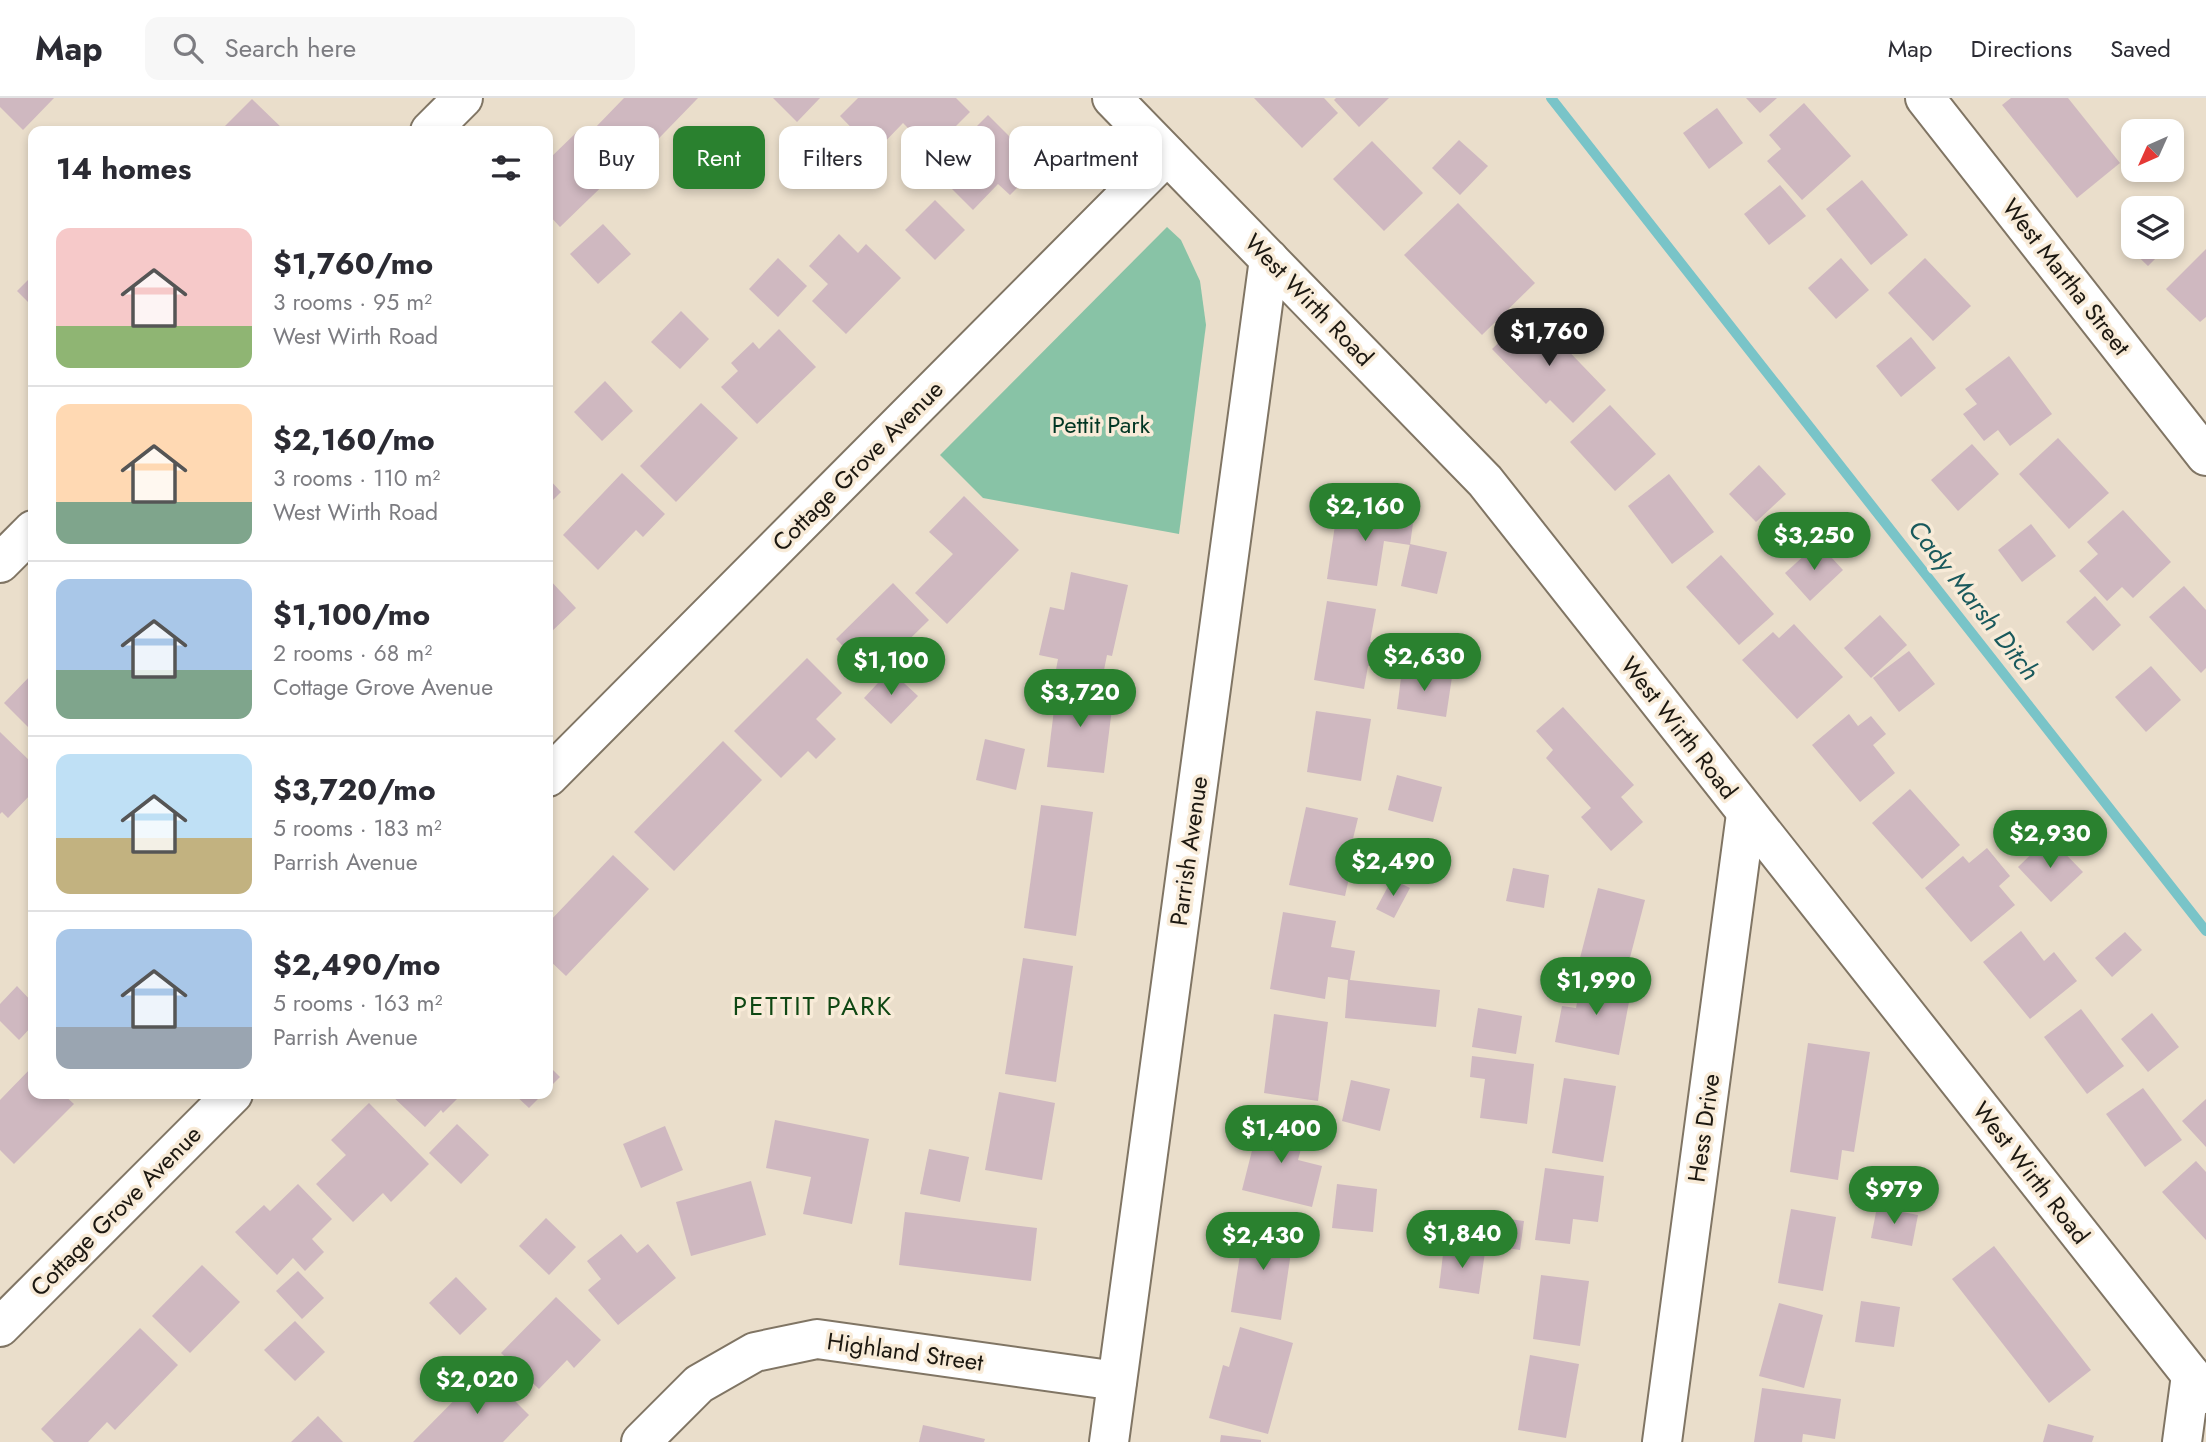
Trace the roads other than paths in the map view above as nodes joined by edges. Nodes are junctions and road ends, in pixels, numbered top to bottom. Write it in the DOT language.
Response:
graph roads {
  1 [pos="463,98"];
  2 [pos="1112,98"];
  3 [pos="1925,98"];
  4 [pos="435,126"];
  5 [pos="1167,155"];
  6 [pos="1269,259"];
  7 [pos="2206,456"];
  8 [pos="28,535"];
  9 [pos="0,563"];
  10 [pos="553,772"];
  11 [pos="1746,814"];
  12 [pos="228,1099"];
  13 [pos="0,1327"];
  14 [pos="1117,1381"];
  15 [pos="2198,1384"];
  16 [pos="641,1442"];
  17 [pos="1109,1442"];
  18 [pos="1662,1442"];
  19 [pos="2182,1442"];
  1 -- 4 [label="street"];
  2 -- 5 [label="street, West Wirth Road"];
  3 -- 7 [label="street, West Martha Street"];
  5 -- 6 [label="street, West Wirth Road"];
  5 -- 10 [label="street, Cottage Grove Avenue"];
  6 -- 11 [label="street, West Wirth Road"];
  6 -- 14 [label="street, Parrish Avenue"];
  8 -- 9 [label="street"];
  11 -- 15 [label="street, West Wirth Road"];
  11 -- 18 [label="street, Hess Drive"];
  12 -- 13 [label="street, Cottage Grove Avenue"];
  14 -- 16 [label="street, Highland Street"];
  14 -- 17 [label="street, Parrish Avenue"];
  15 -- 19 [label="street"];
}
